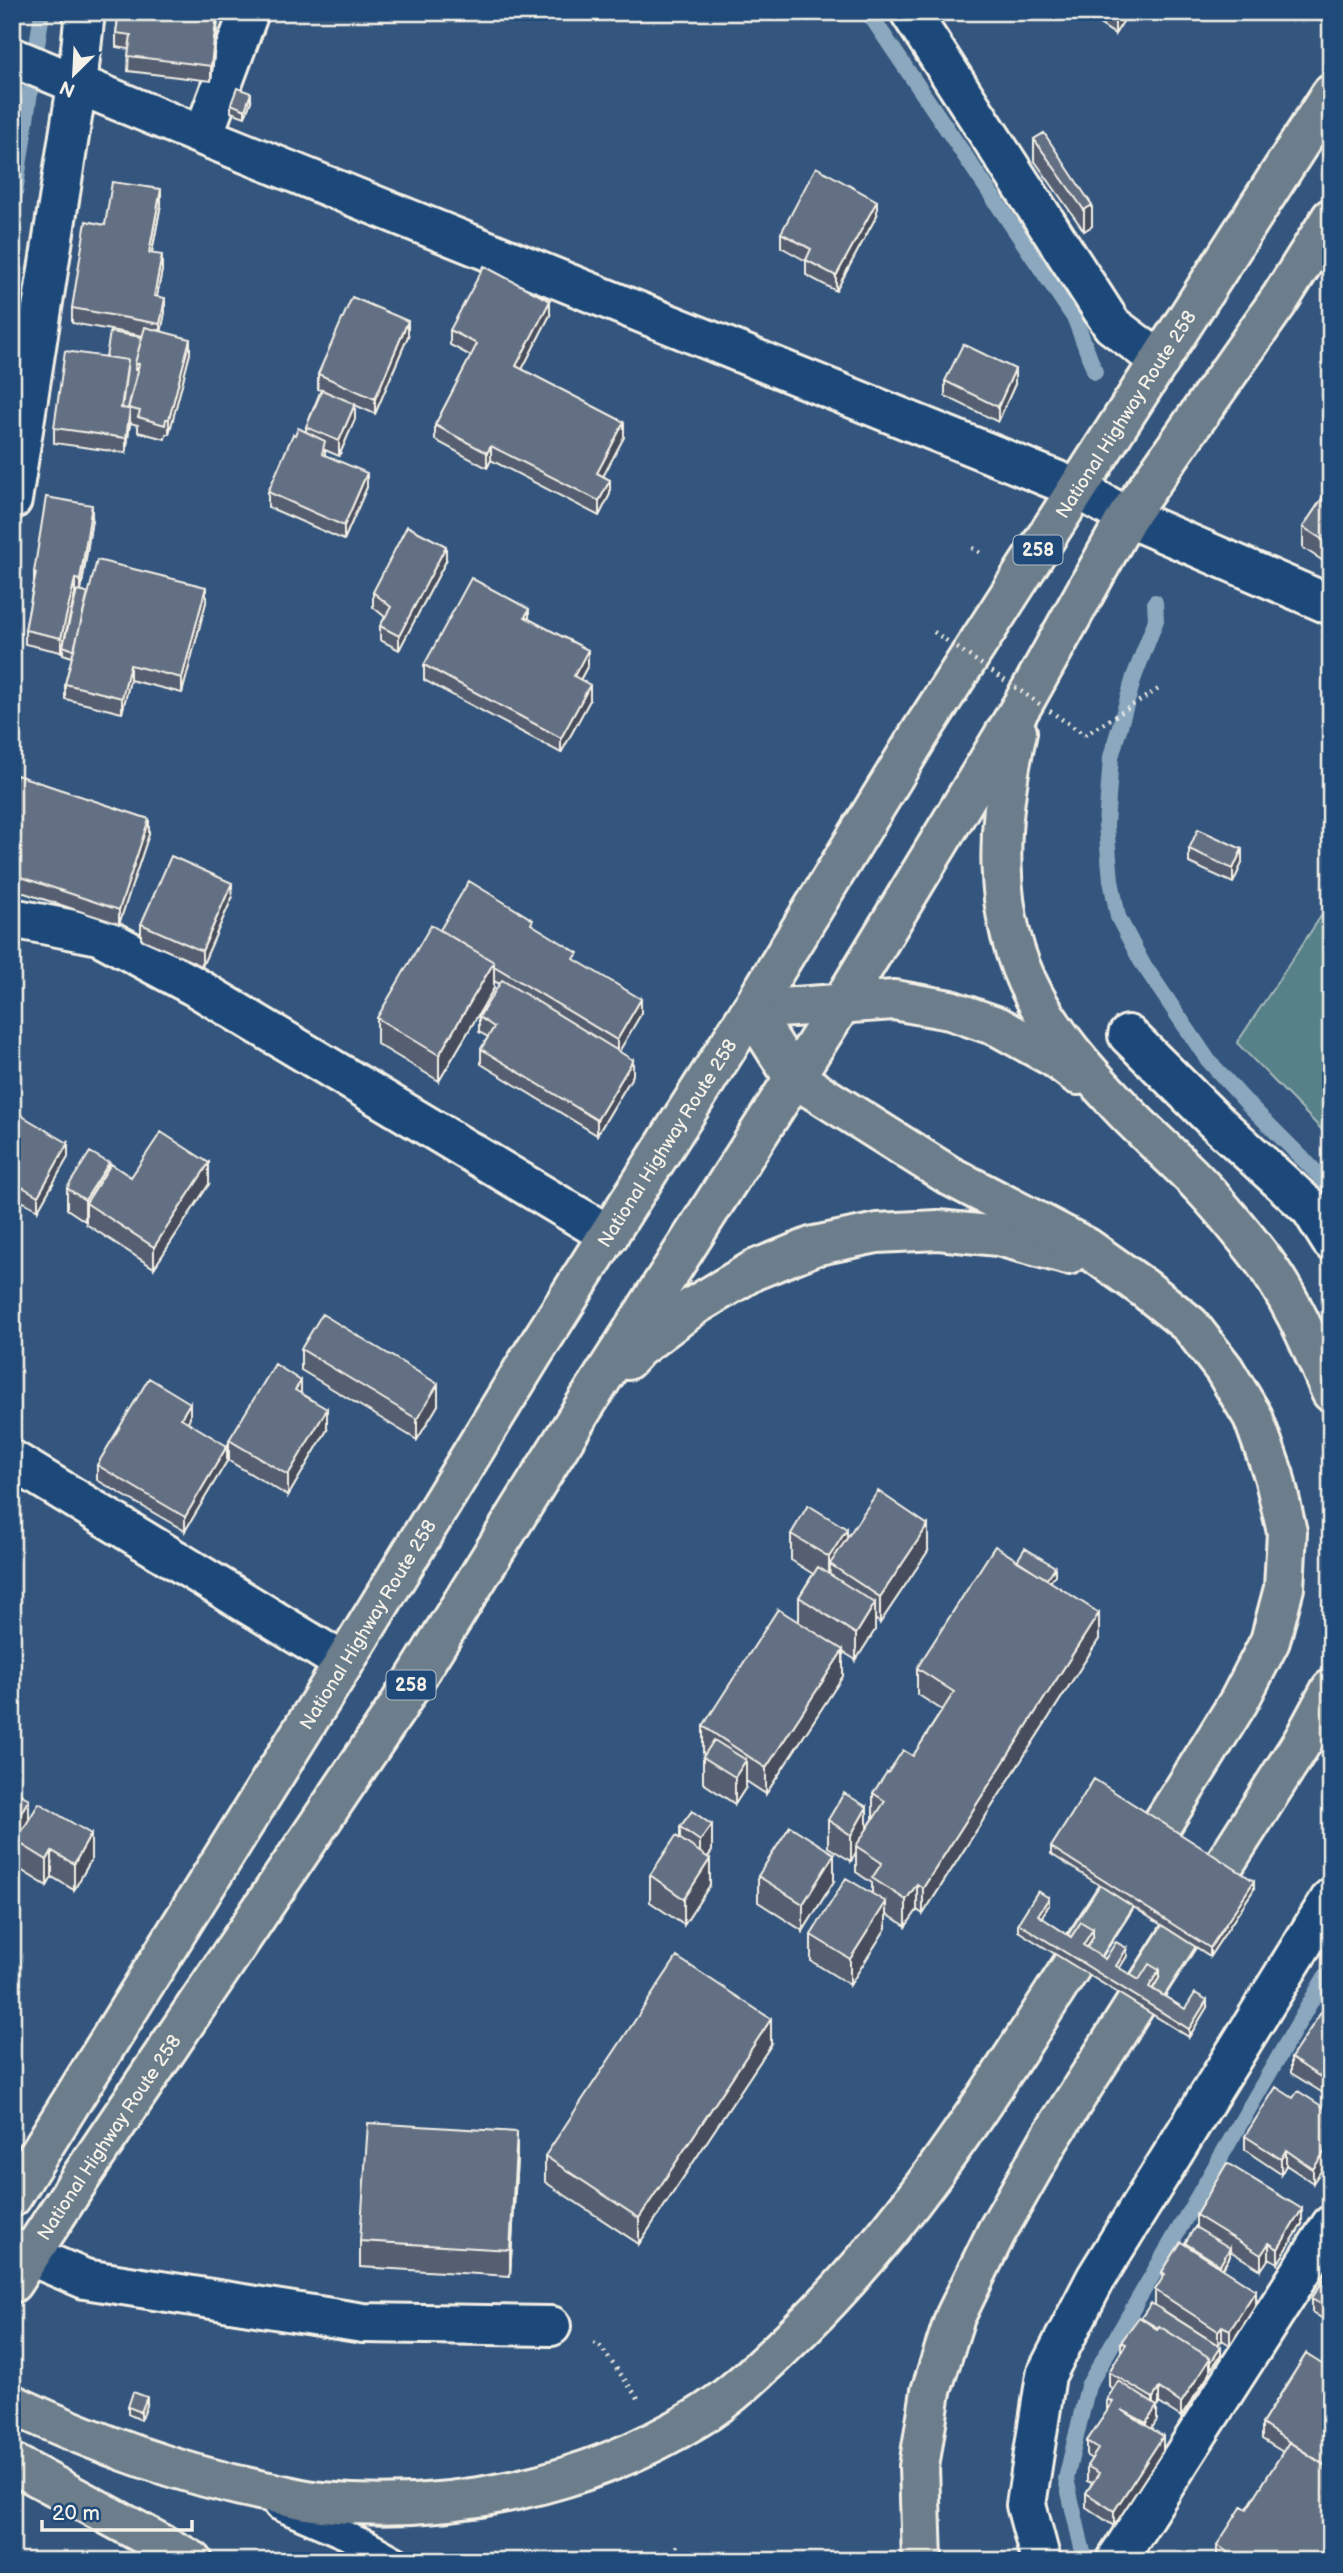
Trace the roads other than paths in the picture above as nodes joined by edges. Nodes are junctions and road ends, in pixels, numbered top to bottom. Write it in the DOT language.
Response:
graph roads {
  1 [pos="85,12"];
  2 [pos="249,12"];
  3 [pos="911,12"];
  4 [pos="13,57"];
  5 [pos="65,80"];
  6 [pos="1331,94"];
  7 [pos="203,136"];
  8 [pos="1331,218"];
  9 [pos="1160,361"];
  10 [pos="1077,489"];
  11 [pos="12,500"];
  12 [pos="1127,517"];
  13 [pos="1331,605"];
  14 [pos="1024,702"];
  15 [pos="12,918"];
  16 [pos="842,1003"];
  17 [pos="751,1010"];
  18 [pos="1128,1035"];
  19 [pos="793,1077"];
  20 [pos="1115,1102"];
  21 [pos="609,1235"];
  22 [pos="1331,1241"];
  23 [pos="1144,1288"];
  24 [pos="1331,1392"];
  25 [pos="582,1410"];
  26 [pos="12,1460"];
  27 [pos="344,1664"];
  28 [pos="1331,1689"];
  29 [pos="1331,1898"];
  30 [pos="1320,1942"];
  31 [pos="12,2197"];
  32 [pos="1331,2225"];
  33 [pos="18,2263"];
  34 [pos="551,2326"];
  35 [pos="27,2411"];
  36 [pos="16,2465"];
  37 [pos="225,2484"];
  38 [pos="193,2561"];
  39 [pos="397,2561"];
  40 [pos="922,2561"];
  41 [pos="1041,2561"];
  42 [pos="1116,2561"];
  1 -- 5 [label="street"];
  2 -- 7 [label="street"];
  3 -- 9 [label="street"];
  4 -- 5 [label="street"];
  5 -- 7 [label="street"];
  5 -- 11 [label="street"];
  6 -- 9 [label="highway, National Highway Route 258 / 258"];
  7 -- 10 [label="street"];
  8 -- 12 [label="highway, National Highway Route 258 / 258"];
  9 -- 10 [label="highway, National Highway Route 258 / 258"];
  10 -- 12 [label="street"];
  10 -- 17 [label="highway, National Highway Route 258 / 258"];
  12 -- 13 [label="street"];
  12 -- 14 [label="highway, National Highway Route 258 / 258"];
  14 -- 16 [label="highway, National Highway Route 258 / 258"];
  14 -- 20 [label="highway"];
  15 -- 21 [label="street"];
  16 -- 17 [label="highway"];
  16 -- 19 [label="highway, National Highway Route 258 / 258"];
  16 -- 20 [label="highway"];
  17 -- 19 [label="highway"];
  17 -- 21 [label="highway, National Highway Route 258 / 258"];
  18 -- 22 [label="street"];
  19 -- 23 [label="highway"];
  19 -- 25 [label="highway, National Highway Route 258 / 258"];
  20 -- 24 [label="highway"];
  21 -- 27 [label="highway, National Highway Route 258 / 258"];
  23 -- 25 [label="highway"];
  23 -- 37 [label="highway"];
  25 -- 33 [label="highway, National Highway Route 258 / 258"];
  26 -- 27 [label="street"];
  27 -- 31 [label="highway, National Highway Route 258 / 258"];
  28 -- 40 [label="highway"];
  29 -- 30 [label="street"];
  30 -- 41 [label="street"];
  32 -- 42 [label="street"];
  33 -- 34 [label="street"];
  35 -- 37 [label="highway"];
  36 -- 38 [label="highway"];
  37 -- 39 [label="lane"];
}
